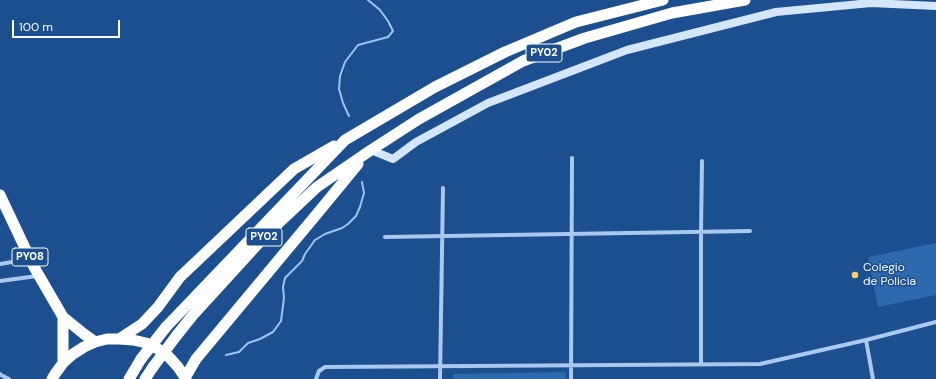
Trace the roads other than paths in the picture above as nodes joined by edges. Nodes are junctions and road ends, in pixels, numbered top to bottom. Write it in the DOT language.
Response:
graph roads {
  1 [pos="663,0"];
  2 [pos="744,0"];
  3 [pos="936,6"];
  4 [pos="345,140"];
  5 [pos="367,153"];
  6 [pos="572,158"];
  7 [pos="702,161"];
  8 [pos="444,188"];
  9 [pos="0,195"];
  10 [pos="750,231"];
  11 [pos="701,232"];
  12 [pos="572,234"];
  13 [pos="443,236"];
  14 [pos="385,237"];
  15 [pos="31,259"];
  16 [pos="0,264"];
  17 [pos="40,276"];
  18 [pos="0,281"];
  19 [pos="63,317"];
  20 [pos="936,322"];
  21 [pos="119,338"];
  22 [pos="866,340"];
  23 [pos="95,342"];
  24 [pos="63,363"];
  25 [pos="701,364"];
  26 [pos="571,365"];
  27 [pos="441,366"];
  28 [pos="0,374"];
  29 [pos="186,378"];
  30 [pos="9,379"];
  31 [pos="52,379"];
  32 [pos="129,379"];
  33 [pos="145,379"];
  34 [pos="316,379"];
  35 [pos="440,379"];
  36 [pos="571,379"];
  37 [pos="873,379"];
  1 -- 4 [label="highway, PY02"];
  2 -- 5 [label="highway, PY02"];
  3 -- 5 [label="street"];
  4 -- 21 [label="highway"];
  4 -- 32 [label="highway, PY02, bridge"];
  5 -- 29 [label="highway"];
  5 -- 33 [label="highway, PY02, bridge"];
  6 -- 12 [label="street"];
  7 -- 11 [label="street"];
  8 -- 13 [label="street"];
  9 -- 15 [label="highway, PY08"];
  10 -- 11 [label="street"];
  11 -- 12 [label="street"];
  11 -- 25 [label="street"];
  12 -- 13 [label="street"];
  12 -- 26 [label="street"];
  13 -- 14 [label="street"];
  13 -- 27 [label="street"];
  15 -- 16 [label="street"];
  15 -- 17 [label="highway, PY08"];
  17 -- 18 [label="street"];
  17 -- 19 [label="highway, PY08"];
  19 -- 23 [label="highway, PY08"];
  19 -- 24 [label="highway, PY08"];
  20 -- 22 [label="street"];
  21 -- 23 [label="highway"];
  21 -- 29 [label="highway"];
  22 -- 25 [label="street"];
  22 -- 37 [label="street"];
  23 -- 24 [label="highway"];
  24 -- 31 [label="highway"];
  25 -- 26 [label="street"];
  26 -- 27 [label="street"];
  26 -- 36 [label="street"];
  27 -- 34 [label="street"];
  27 -- 35 [label="street"];
  28 -- 30 [label="street"];
}
